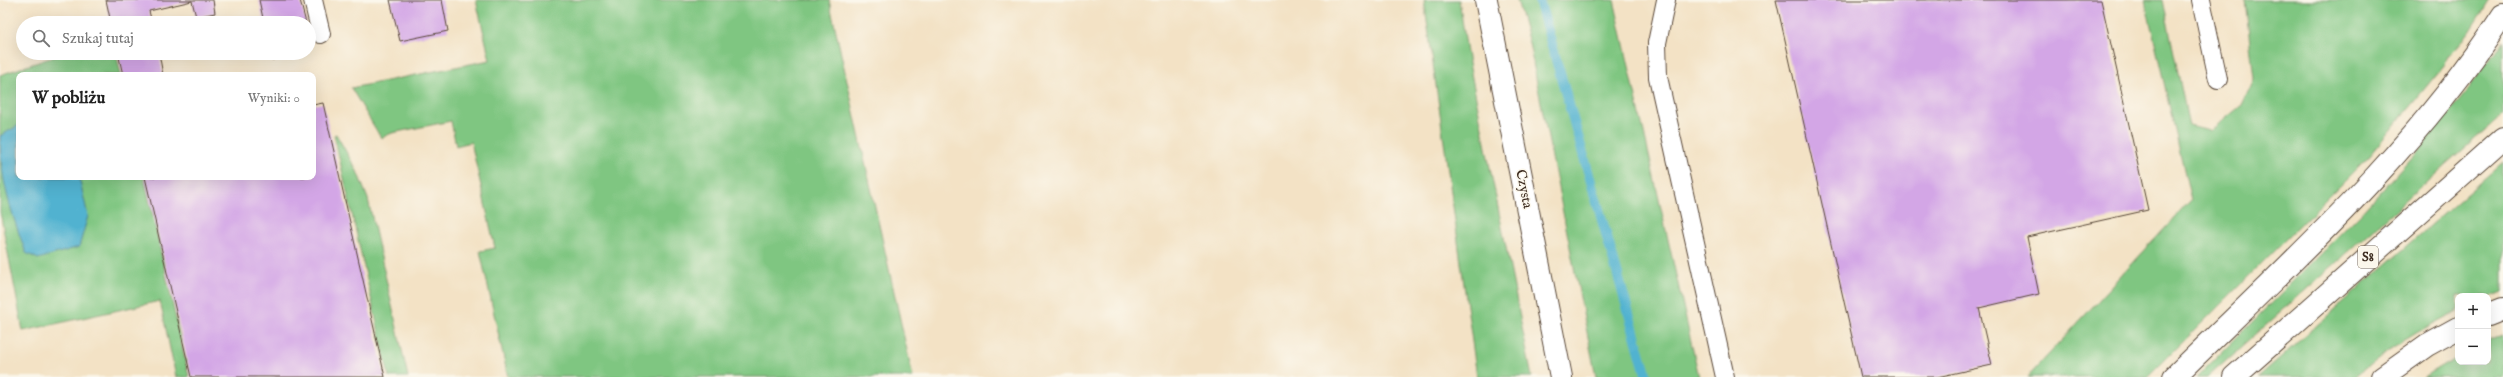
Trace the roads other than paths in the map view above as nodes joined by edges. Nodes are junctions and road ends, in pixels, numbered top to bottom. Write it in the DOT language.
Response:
graph roads {
  1 [pos="313,0"];
  2 [pos="1486,0"];
  3 [pos="1666,0"];
  4 [pos="2201,0"];
  5 [pos="2503,15"];
  6 [pos="321,34"];
  7 [pos="2218,79"];
  8 [pos="2503,138"];
  9 [pos="2503,309"];
  10 [pos="2491,314"];
  11 [pos="2456,329"];
  12 [pos="1561,377"];
  13 [pos="1725,377"];
  14 [pos="2174,377"];
  15 [pos="2234,377"];
  16 [pos="2382,377"];
  1 -- 6 [label="lane"];
  2 -- 12 [label="main road, Czysta"];
  3 -- 13 [label="lane"];
  4 -- 7 [label="lane"];
  5 -- 14 [label="main road"];
  8 -- 15 [label="main road, S8"];
  9 -- 10 [label="main road"];
  11 -- 16 [label="main road"];
}
